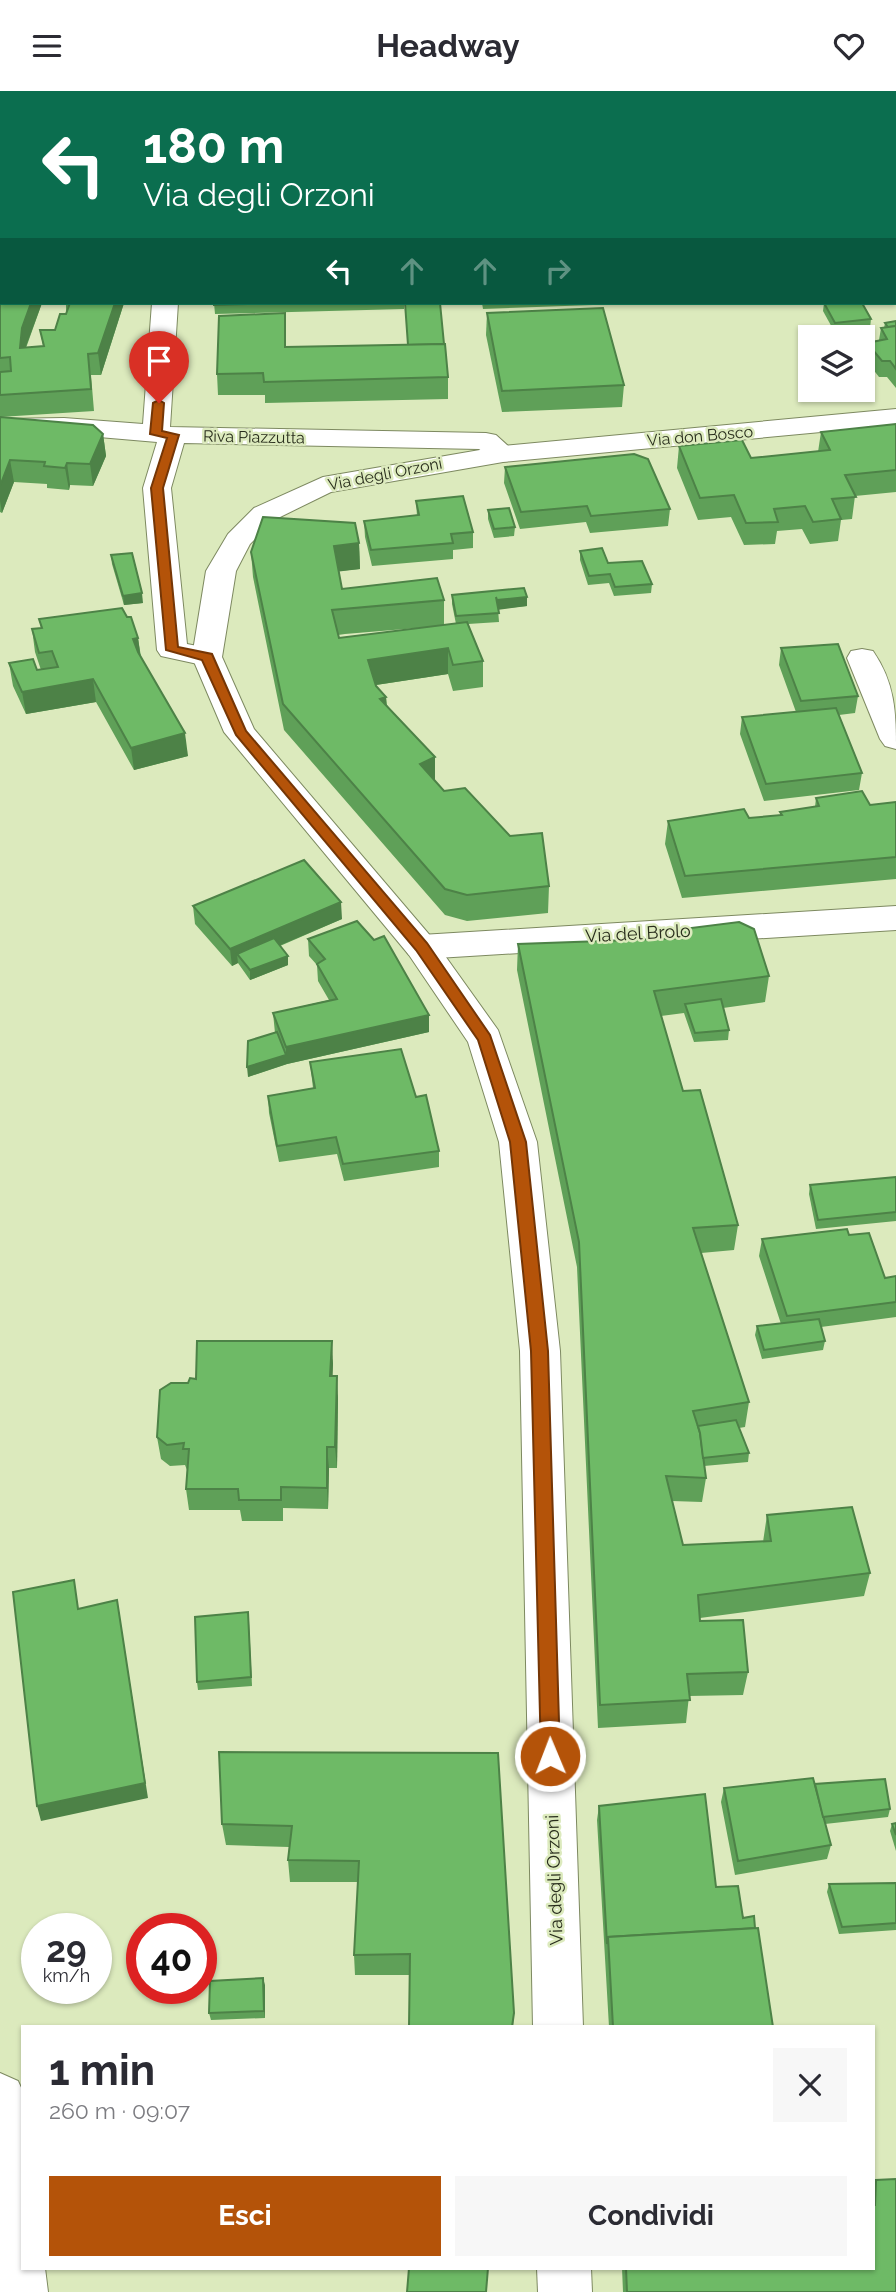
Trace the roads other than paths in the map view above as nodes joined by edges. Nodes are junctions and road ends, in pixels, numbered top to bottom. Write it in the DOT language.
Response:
graph roads {
  1 [pos="165,305"];
  2 [pos="896,417"];
  3 [pos="0,427"];
  4 [pos="165,434"];
  5 [pos="503,454"];
  6 [pos="207,657"];
  7 [pos="862,658"];
  8 [pos="896,739"];
  9 [pos="896,918"];
  10 [pos="422,947"];
  11 [pos="558,2025"];
  12 [pos="0,2099"];
  13 [pos="564,2270"];
  14 [pos="21,2292"];
  15 [pos="565,2292"];
  1 -- 4 [label="street"];
  2 -- 5 [label="street, Via don Bosco"];
  3 -- 4 [label="street, Riva Piazzutta"];
  4 -- 5 [label="street, Riva Piazzutta"];
  4 -- 6 [label="street"];
  5 -- 6 [label="street, Via degli Orzoni"];
  6 -- 10 [label="street, Via degli Orzoni"];
  7 -- 8 [label="street"];
  9 -- 10 [label="street, Via del Brolo"];
  10 -- 11 [label="street, Via degli Orzoni"];
  12 -- 14 [label="street"];
  13 -- 15 [label="street"];
}
